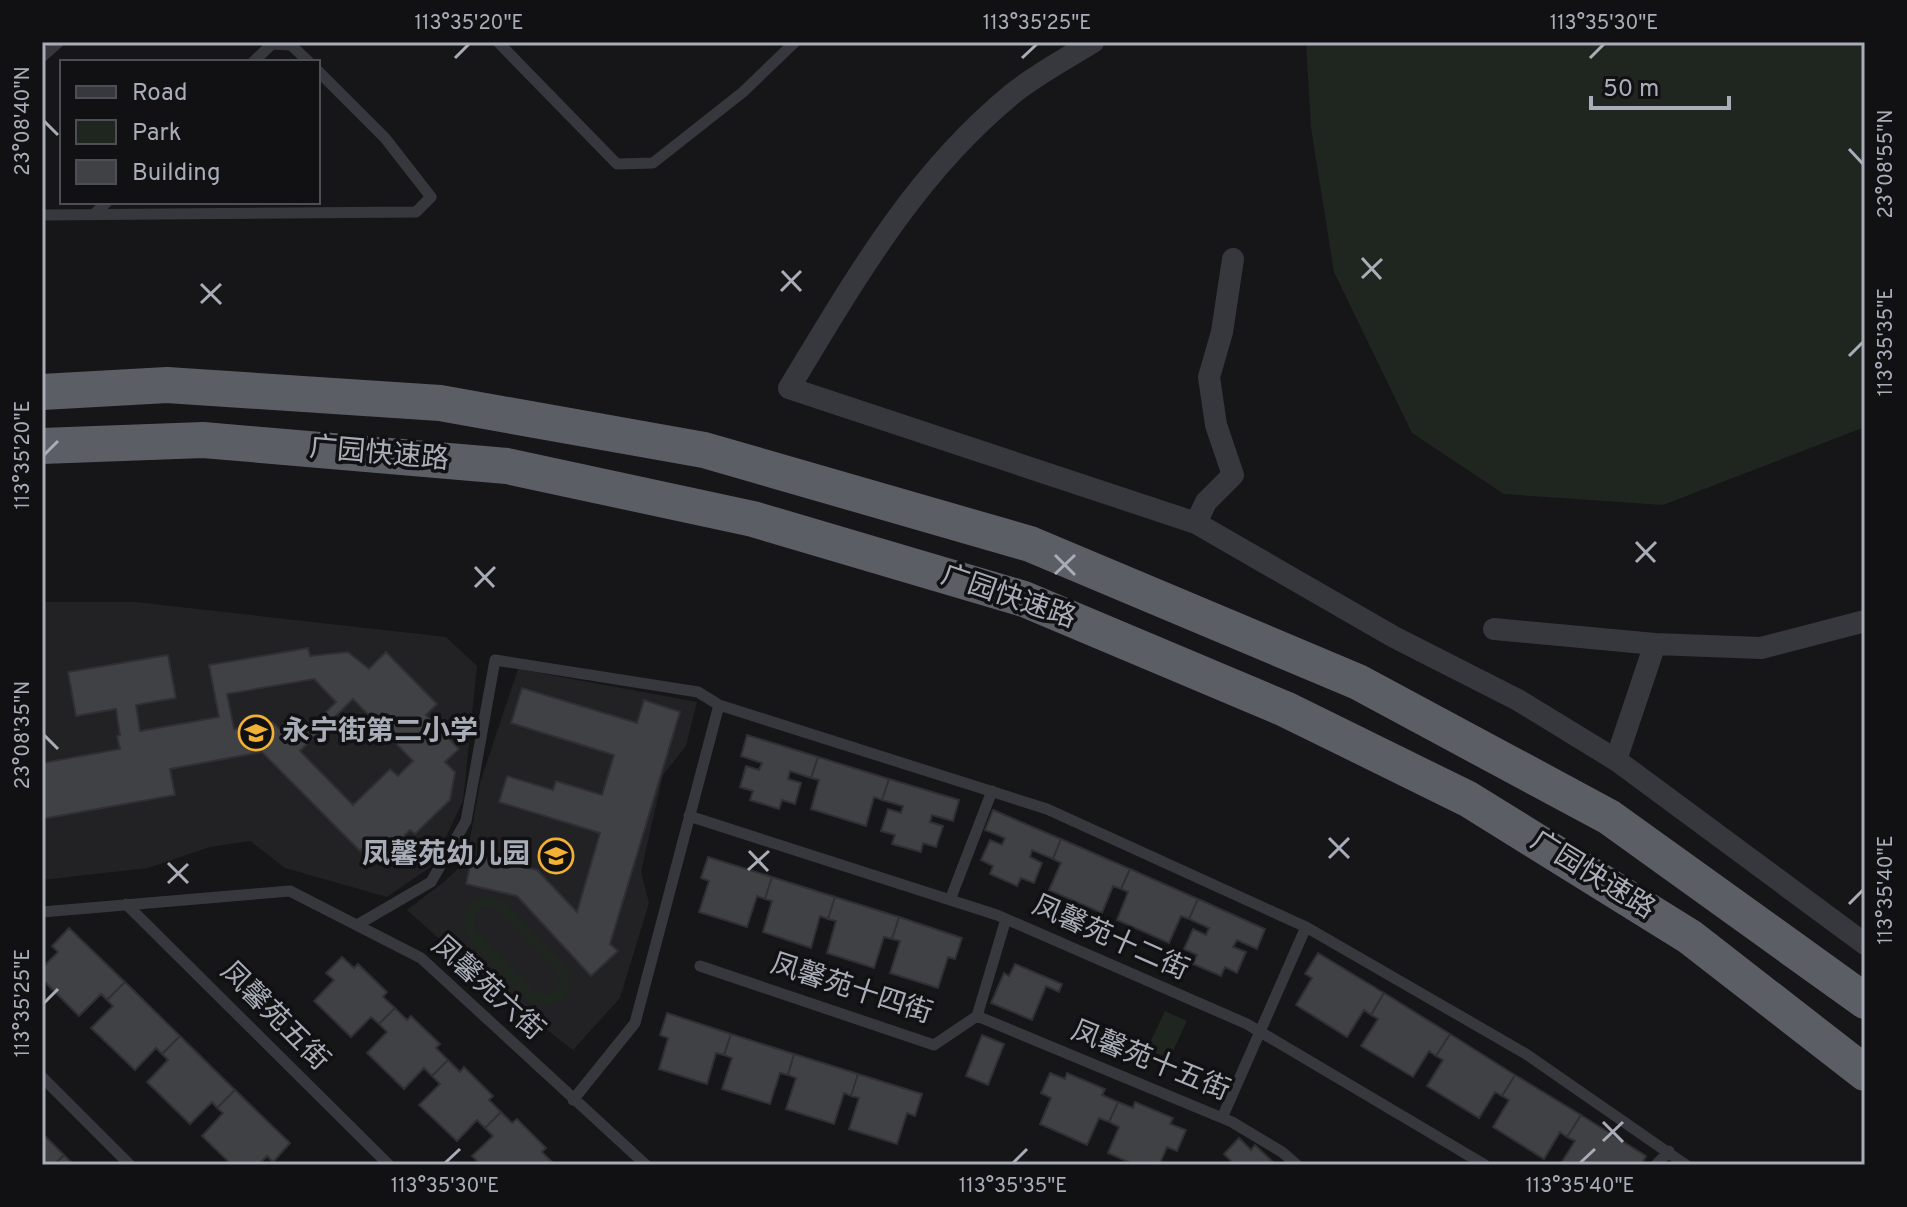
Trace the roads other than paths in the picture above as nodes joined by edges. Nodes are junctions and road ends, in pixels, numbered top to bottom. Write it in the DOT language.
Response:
graph roads {
  1 [pos="59,42"];
  2 [pos="498,42"];
  3 [pos="795,42"];
  4 [pos="1093,42"];
  5 [pos="42,57"];
  6 [pos="255,60"];
  7 [pos="307,60"];
  8 [pos="320,73"];
  9 [pos="105,204"];
  10 [pos="42,215"];
  11 [pos="93,215"];
  12 [pos="1233,259"];
  13 [pos="42,392"];
  14 [pos="42,446"];
  15 [pos="1196,523"];
  16 [pos="1865,621"];
  17 [pos="1494,629"];
  18 [pos="1655,644"];
  19 [pos="719,705"];
  20 [pos="1616,760"];
  21 [pos="992,791"];
  22 [pos="689,816"];
  23 [pos="950,900"];
  24 [pos="126,904"];
  25 [pos="42,912"];
  26 [pos="1006,919"];
  27 [pos="357,925"];
  28 [pos="1306,927"];
  29 [pos="1865,944"];
  30 [pos="700,966"];
  31 [pos="1863,1000"];
  32 [pos="977,1016"];
  33 [pos="1260,1031"];
  34 [pos="1865,1073"];
  35 [pos="42,1077"];
  36 [pos="573,1100"];
  37 [pos="1222,1118"];
  38 [pos="1669,1151"];
  39 [pos="130,1165"];
  40 [pos="389,1165"];
  41 [pos="646,1165"];
  42 [pos="1297,1165"];
  43 [pos="1485,1165"];
  44 [pos="1656,1165"];
  45 [pos="1686,1165"];
  1 -- 5 [label="lane"];
  2 -- 3 [label="lane"];
  4 -- 15 [label="street"];
  6 -- 7 [label="lane"];
  8 -- 11 [label="lane"];
  9 -- 11 [label="lane"];
  10 -- 11 [label="lane"];
  12 -- 15 [label="street"];
  13 -- 31 [label="highway, 广园快速路"];
  14 -- 34 [label="highway, 广园快速路"];
  15 -- 20 [label="street"];
  16 -- 18 [label="street"];
  17 -- 18 [label="street"];
  18 -- 20 [label="street"];
  19 -- 21 [label="lane"];
  19 -- 22 [label="lane"];
  19 -- 27 [label="lane"];
  20 -- 29 [label="street"];
  21 -- 23 [label="lane"];
  21 -- 28 [label="lane"];
  22 -- 23 [label="lane, 凤馨苑十二街"];
  22 -- 36 [label="lane"];
  23 -- 26 [label="lane, 凤馨苑十二街"];
  24 -- 25 [label="lane, 凤馨苑六街"];
  24 -- 27 [label="lane, 凤馨苑六街"];
  24 -- 40 [label="lane, 凤馨苑五街"];
  26 -- 32 [label="lane"];
  26 -- 33 [label="lane, 凤馨苑十二街"];
  27 -- 36 [label="lane, 凤馨苑六街"];
  28 -- 33 [label="lane"];
  28 -- 38 [label="lane"];
  30 -- 32 [label="lane, 凤馨苑十四街"];
  32 -- 37 [label="lane, 凤馨苑十五街"];
  33 -- 37 [label="lane"];
  33 -- 43 [label="lane, 凤馨苑十二街"];
  35 -- 39 [label="lane"];
  36 -- 41 [label="lane, 凤馨苑六街"];
  37 -- 42 [label="lane, 凤馨苑十五街"];
  38 -- 44 [label="lane"];
  38 -- 45 [label="lane"];
}
